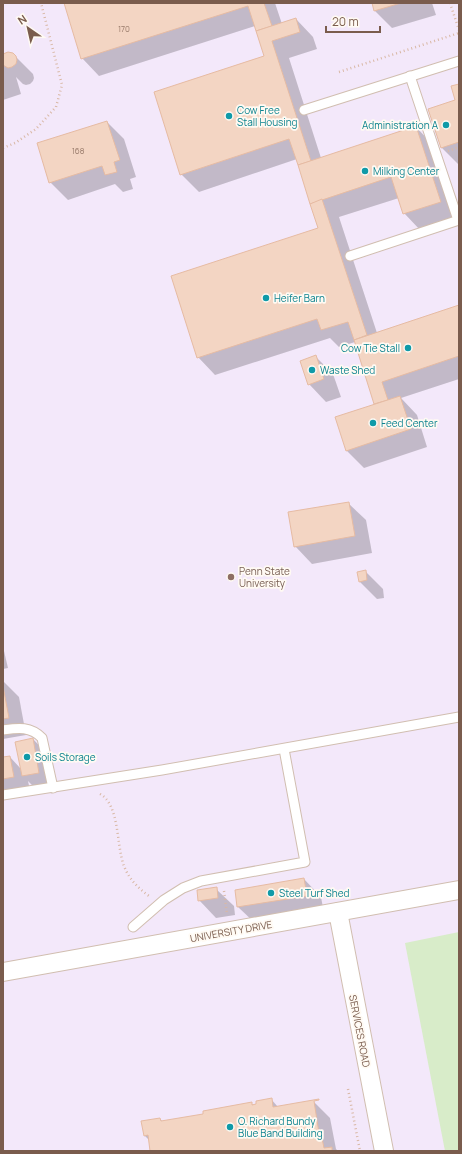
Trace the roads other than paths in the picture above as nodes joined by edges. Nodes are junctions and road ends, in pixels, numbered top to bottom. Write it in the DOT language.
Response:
graph roads {
  1 [pos="459,61"];
  2 [pos="410,76"];
  3 [pos="304,110"];
  4 [pos="458,220"];
  5 [pos="350,256"];
  6 [pos="459,717"];
  7 [pos="3,730"];
  8 [pos="284,749"];
  9 [pos="53,788"];
  10 [pos="3,795"];
  11 [pos="459,890"];
  12 [pos="338,912"];
  13 [pos="133,927"];
  14 [pos="3,972"];
  15 [pos="384,1151"];
  1 -- 2 [label="lane"];
  2 -- 3 [label="lane"];
  2 -- 4 [label="lane"];
  4 -- 5 [label="lane"];
  6 -- 8 [label="lane"];
  7 -- 9 [label="lane"];
  8 -- 9 [label="lane"];
  8 -- 13 [label="lane"];
  9 -- 10 [label="lane"];
  11 -- 12 [label="street, UNIVERSITY DRIVE"];
  12 -- 14 [label="street, UNIVERSITY DRIVE"];
  12 -- 15 [label="street, SERVICES ROAD"];
}
